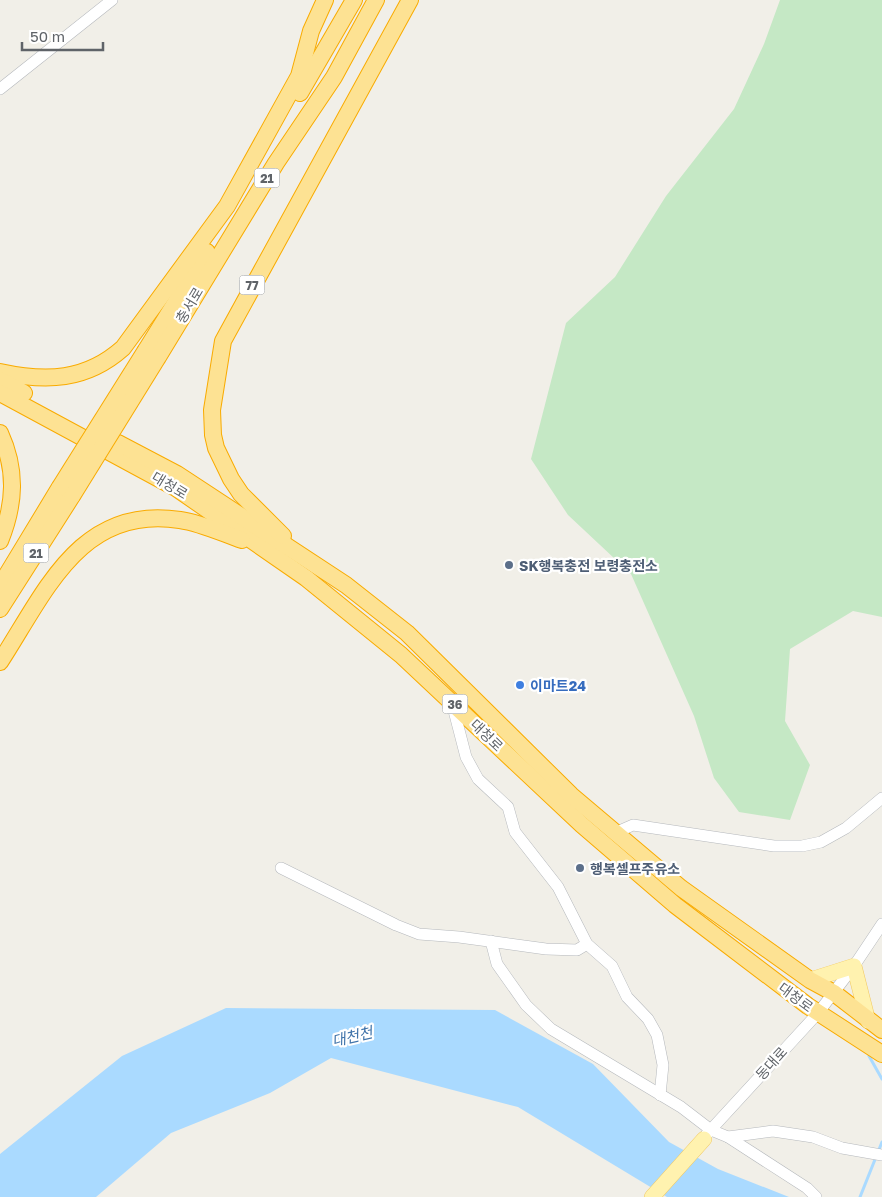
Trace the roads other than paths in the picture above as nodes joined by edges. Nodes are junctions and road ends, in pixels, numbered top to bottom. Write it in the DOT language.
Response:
graph roads {
  1 [pos="94,0"];
  2 [pos="112,0"];
  3 [pos="325,0"];
  4 [pos="354,0"];
  5 [pos="376,0"];
  6 [pos="410,0"];
  7 [pos="95,13"];
  8 [pos="0,89"];
  9 [pos="152,353"];
  10 [pos="0,372"];
  11 [pos="0,380"];
  12 [pos="0,393"];
  13 [pos="0,433"];
  14 [pos="66,492"];
  15 [pos="0,541"];
  16 [pos="266,549"];
  17 [pos="314,564"];
  18 [pos="0,586"];
  19 [pos="0,609"];
  20 [pos="0,662"];
  21 [pos="451,700"];
  22 [pos="882,798"];
  23 [pos="617,832"];
  24 [pos="281,868"];
  25 [pos="882,924"];
  26 [pos="491,941"];
  27 [pos="587,944"];
  28 [pos="854,966"];
  29 [pos="810,980"];
  30 [pos="834,993"];
  31 [pos="818,1013"];
  32 [pos="868,1021"];
  33 [pos="882,1030"];
  34 [pos="882,1054"];
  35 [pos="660,1095"];
  36 [pos="707,1134"];
  37 [pos="728,1137"];
  38 [pos="877,1153"];
  39 [pos="652,1197"];
  40 [pos="816,1197"];
  1 -- 7 [label="street"];
  2 -- 7 [label="street"];
  3 -- 10 [label="highway"];
  4 -- 9 [label="highway, 충서로 / 21"];
  5 -- 9 [label="highway, 충서로 / 21"];
  6 -- 17 [label="highway, 77"];
  7 -- 8 [label="street"];
  9 -- 14 [label="highway, 21, bridge"];
  11 -- 17 [label="highway, 대청로 / 36"];
  12 -- 16 [label="highway, 대청로 / 36"];
  13 -- 15 [label="highway"];
  14 -- 18 [label="highway, 21"];
  14 -- 19 [label="highway, 21"];
  16 -- 20 [label="highway"];
  16 -- 21 [label="highway, 대청로 / 36"];
  17 -- 23 [label="highway, 대청로 / 36"];
  21 -- 27 [label="street"];
  21 -- 31 [label="highway, 대청로 / 36"];
  22 -- 23 [label="street"];
  23 -- 29 [label="highway, 대청로 / 36"];
  24 -- 26 [label="street"];
  25 -- 28 [label="street, 동대로"];
  26 -- 27 [label="street"];
  26 -- 35 [label="street"];
  27 -- 35 [label="street"];
  28 -- 29 [label="main road"];
  28 -- 30 [label="street, 동대로"];
  28 -- 32 [label="main road"];
  29 -- 30 [label="highway, 대청로 / 36"];
  30 -- 31 [label="street, 동대로"];
  30 -- 32 [label="highway, 대청로 / 36"];
  31 -- 34 [label="highway, 대청로 / 36"];
  31 -- 36 [label="street, 동대로"];
  32 -- 33 [label="highway, 대청로 / 36"];
  35 -- 36 [label="street"];
  36 -- 37 [label="street"];
  36 -- 39 [label="main road, 동대로"];
  37 -- 38 [label="street"];
  37 -- 40 [label="street"];
}
